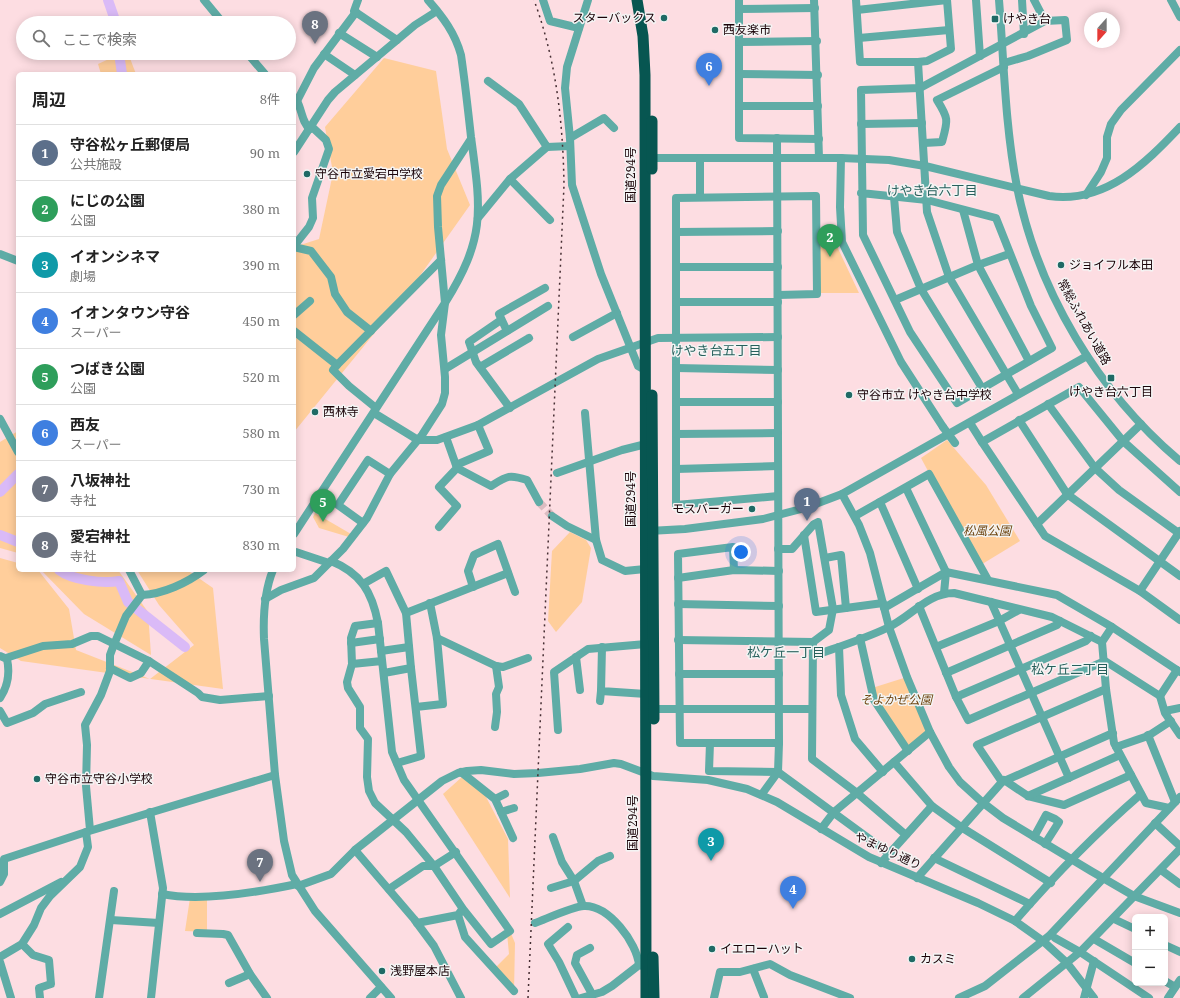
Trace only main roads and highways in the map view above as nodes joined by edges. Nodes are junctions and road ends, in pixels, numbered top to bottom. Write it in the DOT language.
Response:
graph roads {
  1 [pos="637,0"];
  2 [pos="644,0"];
  3 [pos="648,158"];
  4 [pos="648,342"];
  5 [pos="649,443"];
  6 [pos="648,531"];
  7 [pos="650,775"];
  8 [pos="646,966"];
  9 [pos="646,998"];
  10 [pos="654,998"];
  1 -- 3 [label="highway, 国道294号"];
  2 -- 3 [label="highway, 国道294号"];
  3 -- 4 [label="highway, 国道294号"];
  4 -- 5 [label="highway, 国道294号"];
  4 -- 5 [label="highway, 国道294号"];
  5 -- 6 [label="highway, 国道294号"];
  6 -- 7 [label="highway, 国道294号"];
  6 -- 7 [label="highway, 国道294号"];
  7 -- 8 [label="highway, 国道294号"];
  8 -- 9 [label="highway, 国道294号"];
  8 -- 10 [label="highway, 国道294号"];
}
